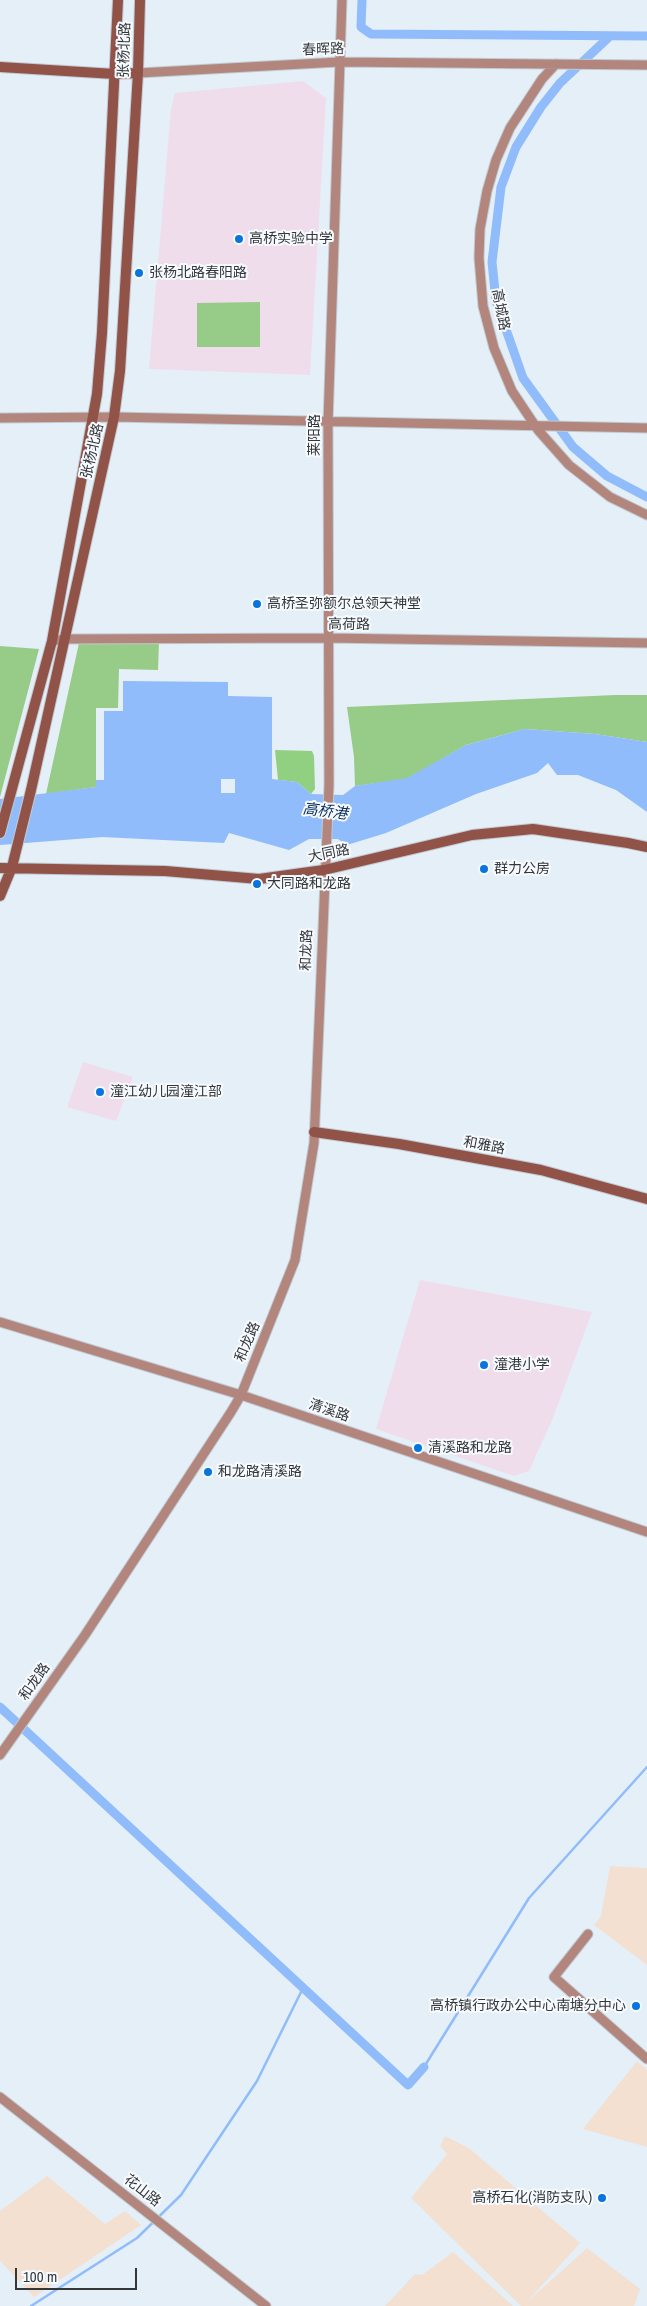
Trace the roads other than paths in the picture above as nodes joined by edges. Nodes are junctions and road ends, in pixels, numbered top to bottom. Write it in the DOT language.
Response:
graph roads {
  1 [pos="118,0"];
  2 [pos="140,0"];
  3 [pos="342,0"];
  4 [pos="339,62"];
  5 [pos="556,64"];
  6 [pos="647,65"];
  7 [pos="0,67"];
  8 [pos="138,73"];
  9 [pos="115,74"];
  10 [pos="114,417"];
  11 [pos="0,418"];
  12 [pos="92,418"];
  13 [pos="328,423"];
  14 [pos="536,426"];
  15 [pos="647,428"];
  16 [pos="647,515"];
  17 [pos="328,638"];
  18 [pos="66,639"];
  19 [pos="52,642"];
  20 [pos="647,643"];
  21 [pos="0,833"];
  22 [pos="647,847"];
  23 [pos="12,867"];
  24 [pos="0,868"];
  25 [pos="324,870"];
  26 [pos="0,896"];
  27 [pos="314,1132"];
  28 [pos="647,1199"];
  29 [pos="0,1322"];
  30 [pos="240,1396"];
  31 [pos="647,1532"];
  32 [pos="0,1755"];
  33 [pos="588,1934"];
  34 [pos="647,2059"];
  35 [pos="0,2097"];
  36 [pos="266,2306"];
  1 -- 9 [label="main road, 张杨北路"];
  2 -- 8 [label="main road, 张杨北路"];
  3 -- 4 [label="street, 莱阳路"];
  4 -- 5 [label="street, 春晖路"];
  4 -- 8 [label="street, 春晖路"];
  4 -- 13 [label="street, 莱阳路"];
  5 -- 6 [label="street, 春晖路"];
  5 -- 14 [label="street, 高城路"];
  7 -- 9 [label="main road, 春晖路"];
  8 -- 9 [label="main road, 春晖路"];
  8 -- 10 [label="main road, 张杨北路"];
  9 -- 12 [label="main road, 张杨北路"];
  10 -- 12 [label="street"];
  10 -- 13 [label="street"];
  10 -- 18 [label="main road, 张杨北路"];
  11 -- 12 [label="street"];
  12 -- 19 [label="main road, 张杨北路"];
  13 -- 14 [label="street"];
  13 -- 17 [label="street, 莱阳路"];
  14 -- 15 [label="street"];
  14 -- 16 [label="street, 高城路"];
  17 -- 18 [label="street, 高荷路"];
  17 -- 20 [label="street, 高荷路"];
  17 -- 25 [label="street, 莱阳路"];
  18 -- 19 [label="street, 高荷路"];
  18 -- 23 [label="main road, 张杨北路"];
  19 -- 21 [label="main road, 张杨北路"];
  22 -- 25 [label="main road, 大同路"];
  23 -- 24 [label="main road, 大同路"];
  23 -- 25 [label="main road, 大同路"];
  23 -- 26 [label="main road, 张杨北路"];
  25 -- 27 [label="street, 和龙路"];
  27 -- 28 [label="main road, 和雅路"];
  27 -- 30 [label="street, 和龙路"];
  29 -- 30 [label="street, 清溪路"];
  30 -- 31 [label="street, 清溪路"];
  30 -- 32 [label="street, 和龙路"];
  33 -- 34 [label="street"];
  35 -- 36 [label="street, 花山路"];
}
